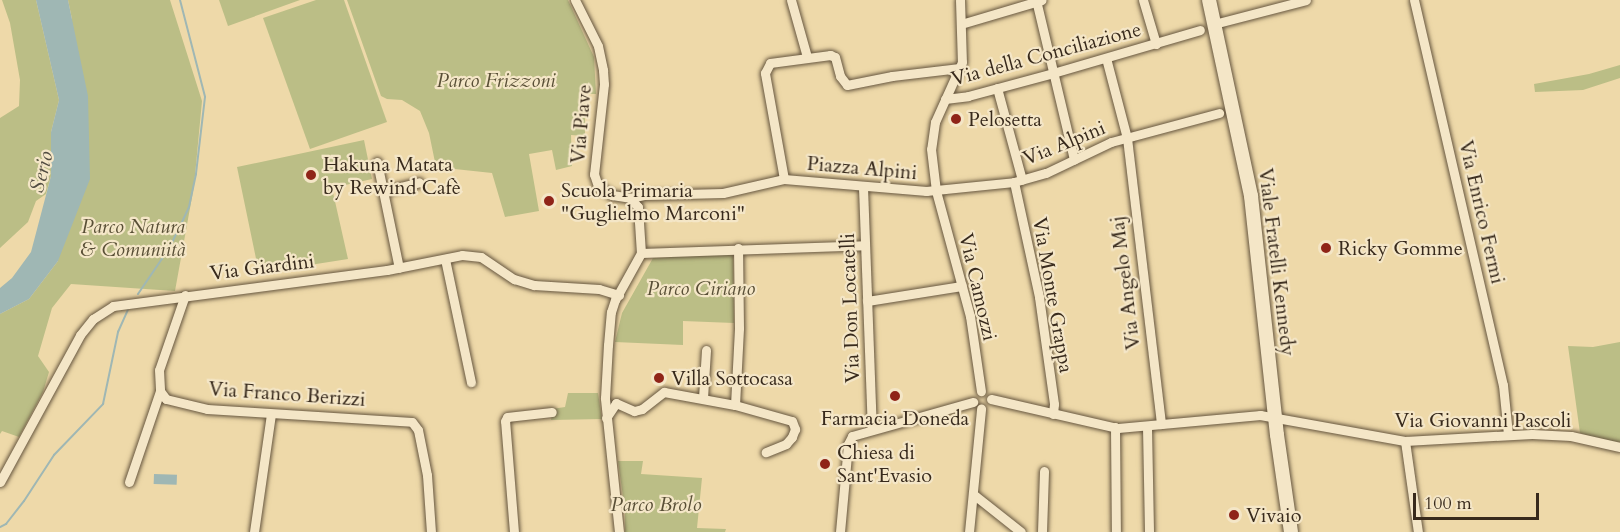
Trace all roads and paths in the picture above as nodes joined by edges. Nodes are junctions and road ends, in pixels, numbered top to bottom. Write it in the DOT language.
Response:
graph roads {
  1 [pos="575,0"];
  2 [pos="791,0"];
  3 [pos="960,0"];
  4 [pos="1038,0"];
  5 [pos="1143,0"];
  6 [pos="1209,0"];
  7 [pos="1306,0"];
  8 [pos="1414,0"];
  9 [pos="961,24"];
  10 [pos="1214,24"];
  11 [pos="1200,30"];
  12 [pos="1156,44"];
  13 [pos="807,57"];
  14 [pos="1106,58"];
  15 [pos="960,68"];
  16 [pos="1053,73"];
  17 [pos="997,88"];
  18 [pos="945,99"];
  19 [pos="1219,113"];
  20 [pos="1127,138"];
  21 [pos="1074,160"];
  22 [pos="377,162"];
  23 [pos="784,179"];
  24 [pos="1018,181"];
  25 [pos="419,182"];
  26 [pos="863,187"];
  27 [pos="384,191"];
  28 [pos="936,191"];
  29 [pos="630,198"];
  30 [pos="866,245"];
  31 [pos="738,248"];
  32 [pos="641,253"];
  33 [pos="445,259"];
  34 [pos="399,268"];
  35 [pos="962,286"];
  36 [pos="185,295"];
  37 [pos="619,295"];
  38 [pos="867,301"];
  39 [pos="706,350"];
  40 [pos="471,382"];
  41 [pos="160,391"];
  42 [pos="981,391"];
  43 [pos="605,392"];
  44 [pos="703,398"];
  45 [pos="991,399"];
  46 [pos="974,402"];
  47 [pos="616,403"];
  48 [pos="735,405"];
  49 [pos="981,409"];
  50 [pos="552,412"];
  51 [pos="271,414"];
  52 [pos="1053,414"];
  53 [pos="1275,416"];
  54 [pos="606,418"];
  55 [pos="1161,424"];
  56 [pos="1147,427"];
  57 [pos="872,428"];
  58 [pos="1115,428"];
  59 [pos="1508,434"];
  60 [pos="1405,441"];
  61 [pos="1620,447"];
  62 [pos="766,452"];
  63 [pos="1044,471"];
  64 [pos="0,482"];
  65 [pos="129,482"];
  66 [pos="973,494"];
  67 [pos="254,532"];
  68 [pos="431,532"];
  69 [pos="514,532"];
  70 [pos="618,532"];
  71 [pos="840,532"];
  72 [pos="969,532"];
  73 [pos="1021,532"];
  74 [pos="1042,532"];
  75 [pos="1116,532"];
  76 [pos="1149,532"];
  77 [pos="1291,532"];
  78 [pos="1418,532"];
  1 -- 29 [label="street, Via Piave"];
  2 -- 13 [label="street"];
  3 -- 9 [label="street"];
  4 -- 9 [label="street"];
  4 -- 16 [label="street"];
  5 -- 12 [label="street"];
  6 -- 10 [label="street, Viale Fratelli Kennedy"];
  7 -- 10 [label="street"];
  8 -- 59 [label="street, Via Enrico Fermi"];
  9 -- 15 [label="street"];
  10 -- 53 [label="street, Viale Fratelli Kennedy"];
  11 -- 12 [label="street, Via della Conciliazione"];
  12 -- 14 [label="street, Via della Conciliazione"];
  13 -- 15 [label="street"];
  13 -- 23 [label="street"];
  14 -- 16 [label="street, Via della Conciliazione"];
  14 -- 20 [label="street, Via Angelo Maj"];
  15 -- 18 [label="street, Via Camozzi"];
  16 -- 17 [label="street, Via della Conciliazione"];
  16 -- 21 [label="street"];
  17 -- 18 [label="street, Via della Conciliazione"];
  17 -- 24 [label="street, Via Monte Grappa"];
  18 -- 28 [label="street, Via Camozzi"];
  19 -- 20 [label="street, Via Alpini"];
  20 -- 21 [label="street, Via Alpini"];
  20 -- 55 [label="street, Via Angelo Maj"];
  21 -- 24 [label="street, Via Alpini"];
  22 -- 27 [label="street"];
  23 -- 26 [label="street, Piazza Alpini"];
  23 -- 29 [label="street, Piazza Alpini"];
  24 -- 28 [label="street, Via Alpini"];
  24 -- 52 [label="street, Via Monte Grappa"];
  25 -- 27 [label="street"];
  26 -- 28 [label="street, Piazza Alpini"];
  26 -- 30 [label="street, Via Don Locatelli"];
  27 -- 34 [label="street"];
  28 -- 35 [label="street, Via Camozzi"];
  29 -- 32 [label="street"];
  30 -- 31 [label="street"];
  30 -- 38 [label="street, Via Don Locatelli"];
  31 -- 32 [label="street"];
  31 -- 48 [label="street"];
  32 -- 37 [label="street"];
  33 -- 34 [label="street, Via Giardini"];
  33 -- 37 [label="street, Via Giardini"];
  33 -- 40 [label="street"];
  34 -- 36 [label="street, Via Giardini"];
  35 -- 38 [label="street"];
  35 -- 42 [label="street, Via Camozzi"];
  36 -- 41 [label="street"];
  36 -- 64 [label="street, Via Giardini"];
  37 -- 43 [label="street"];
  38 -- 57 [label="street, Via Don Locatelli"];
  39 -- 44 [label="street"];
  41 -- 51 [label="street, Via Franco Berizzi"];
  41 -- 65 [label="street"];
  42 -- 45 [label="street"];
  42 -- 46 [label="street"];
  43 -- 47 [label="street"];
  43 -- 54 [label="street"];
  44 -- 47 [label="street"];
  44 -- 48 [label="street"];
  45 -- 49 [label="street"];
  45 -- 52 [label="street, Via Giovanni Pascoli"];
  46 -- 49 [label="street"];
  46 -- 57 [label="street"];
  47 -- 54 [label="street"];
  48 -- 62 [label="street"];
  49 -- 66 [label="street"];
  50 -- 69 [label="street"];
  51 -- 67 [label="street"];
  51 -- 68 [label="street, Via Franco Berizzi"];
  52 -- 58 [label="street, Via Giovanni Pascoli"];
  53 -- 55 [label="street, Via Giovanni Pascoli"];
  53 -- 60 [label="street, Via Giovanni Pascoli"];
  53 -- 77 [label="street, Viale Fratelli Kennedy"];
  54 -- 70 [label="street"];
  55 -- 56 [label="street, Via Giovanni Pascoli"];
  56 -- 58 [label="street, Via Giovanni Pascoli"];
  56 -- 76 [label="street"];
  57 -- 71 [label="street"];
  58 -- 75 [label="street"];
  59 -- 60 [label="street, Via Giovanni Pascoli"];
  59 -- 61 [label="street, Via Giovanni Pascoli"];
  60 -- 78 [label="street"];
  63 -- 74 [label="street"];
  66 -- 72 [label="street"];
  66 -- 73 [label="street"];
}
